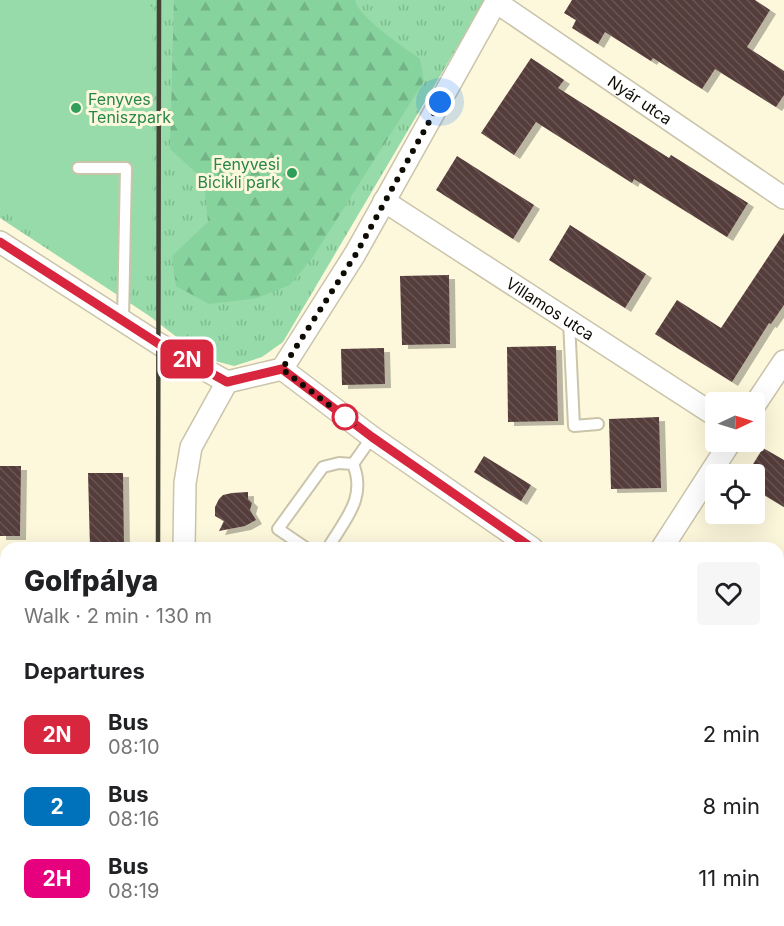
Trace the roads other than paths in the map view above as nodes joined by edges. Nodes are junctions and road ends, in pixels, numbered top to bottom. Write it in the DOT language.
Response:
graph roads {
  1 [pos="497,1"];
  2 [pos="78,168"];
  3 [pos="784,198"];
  4 [pos="384,201"];
  5 [pos="0,242"];
  6 [pos="123,320"];
  7 [pos="569,321"];
  8 [pos="784,361"];
  9 [pos="282,369"];
  10 [pos="227,382"];
  11 [pos="763,392"];
  12 [pos="705,409"];
  13 [pos="598,424"];
  14 [pos="372,437"];
  15 [pos="724,452"];
  16 [pos="353,464"];
  17 [pos="184,542"];
  18 [pos="297,542"];
  19 [pos="332,542"];
  20 [pos="523,542"];
  21 [pos="666,542"];
  1 -- 3 [label="street, Nyár utca"];
  1 -- 4 [label="street"];
  2 -- 6 [label="lane"];
  4 -- 7 [label="street, Villamos utca"];
  4 -- 9 [label="street"];
  5 -- 6 [label="street"];
  6 -- 10 [label="street"];
  7 -- 12 [label="street, Villamos utca"];
  7 -- 13 [label="lane"];
  8 -- 11 [label="street"];
  9 -- 10 [label="street"];
  9 -- 14 [label="street"];
  10 -- 17 [label="street"];
  14 -- 16 [label="lane"];
  14 -- 20 [label="street"];
  15 -- 21 [label="street"];
  16 -- 18 [label="lane"];
  16 -- 19 [label="lane"];
}
